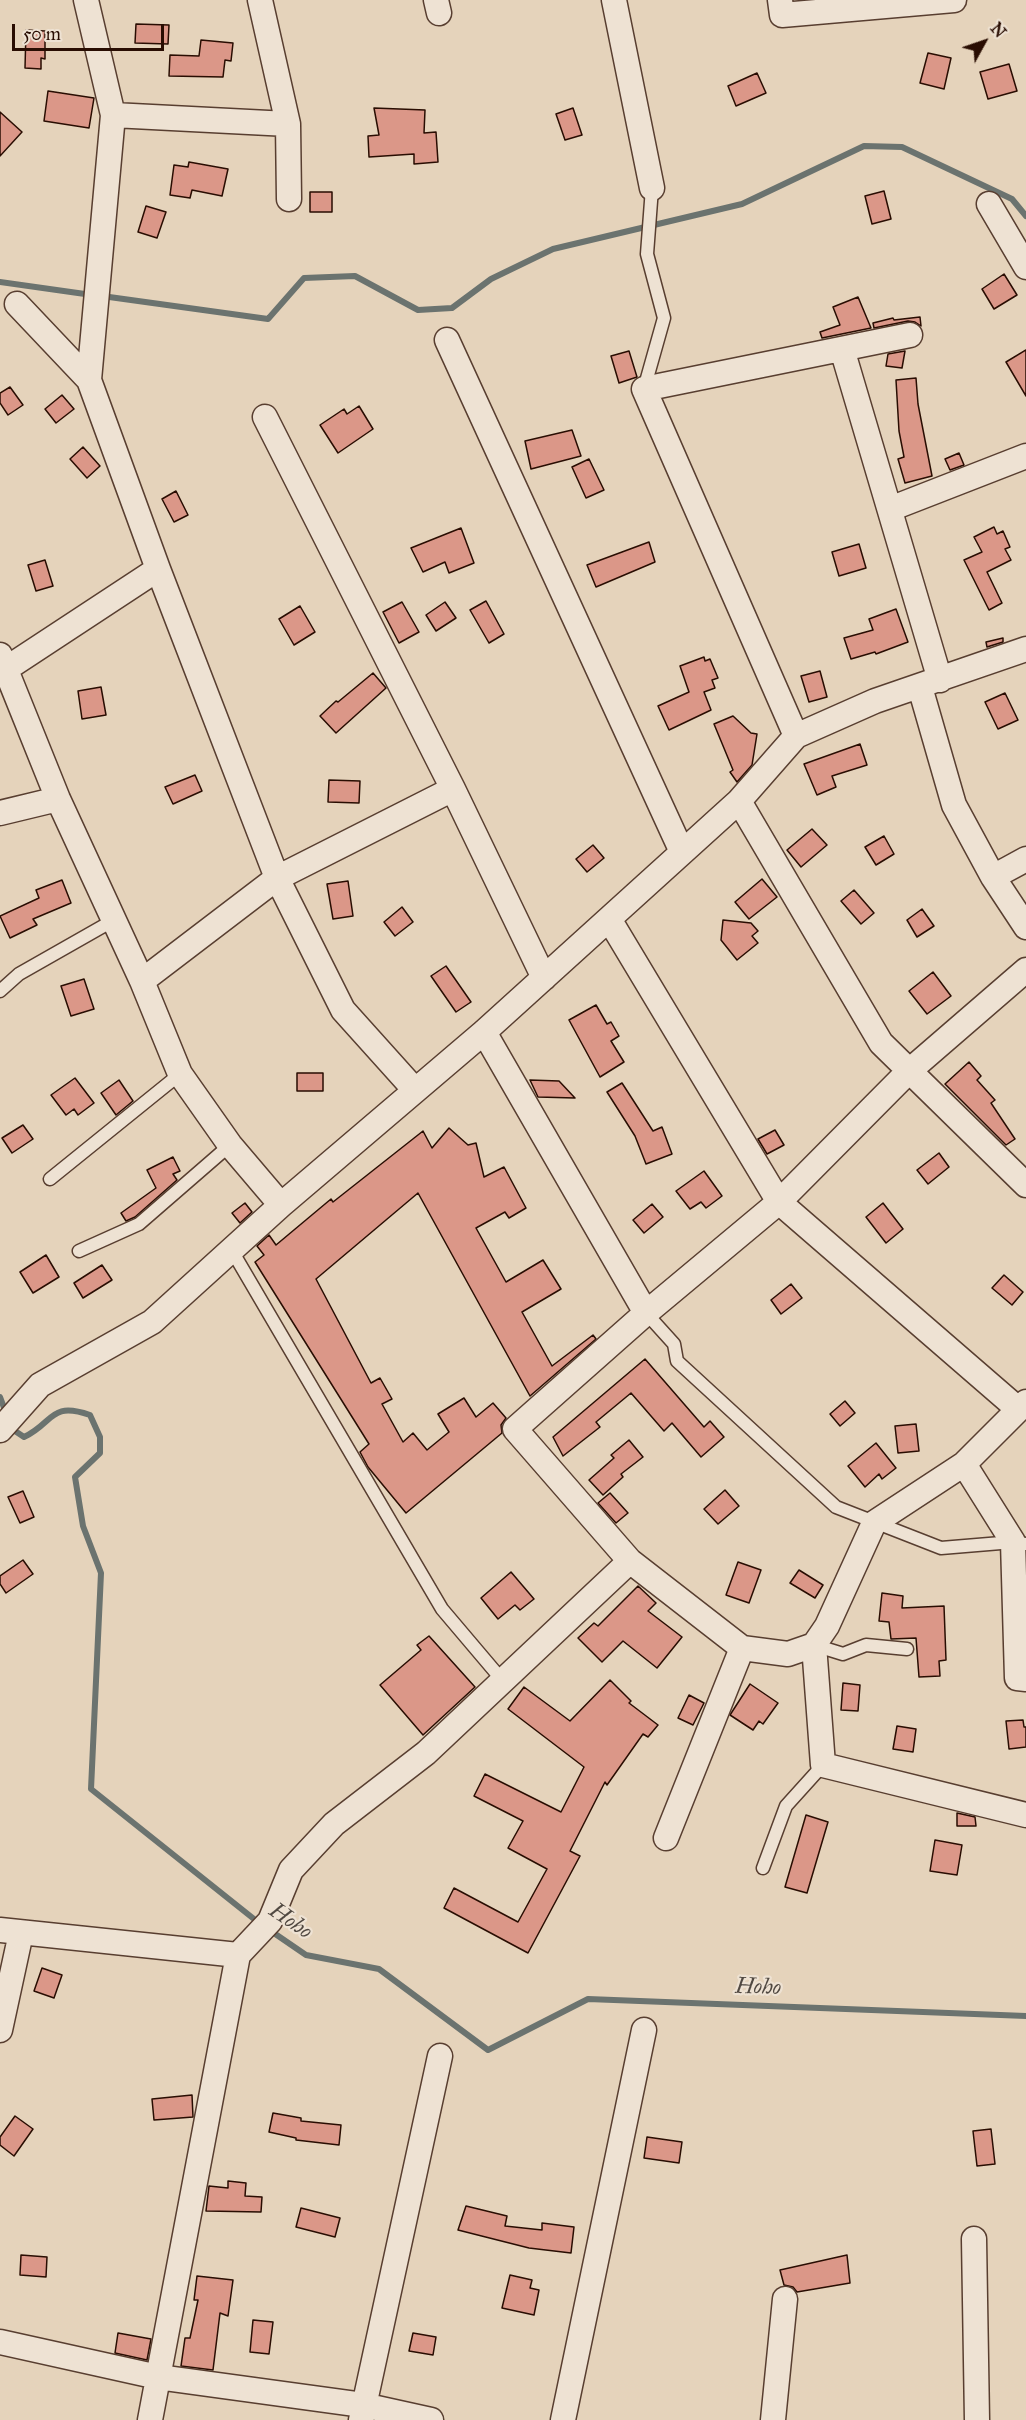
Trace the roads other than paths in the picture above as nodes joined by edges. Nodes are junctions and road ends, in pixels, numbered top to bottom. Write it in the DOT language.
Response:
graph roads {
  1 [pos="86,0"];
  2 [pos="260,0"];
  3 [pos="614,0"];
  4 [pos="780,0"];
  5 [pos="954,0"];
  6 [pos="113,115"];
  7 [pos="288,124"];
  8 [pos="652,188"];
  9 [pos="289,199"];
  10 [pos="989,204"];
  11 [pos="1026,267"];
  12 [pos="17,304"];
  13 [pos="910,335"];
  14 [pos="447,340"];
  15 [pos="842,349"];
  16 [pos="89,380"];
  17 [pos="644,389"];
  18 [pos="265,417"];
  19 [pos="1026,456"];
  20 [pos="890,509"];
  21 [pos="158,569"];
  22 [pos="1026,649"];
  23 [pos="3,662"];
  24 [pos="930,683"];
  25 [pos="796,736"];
  26 [pos="453,789"];
  27 [pos="58,799"];
  28 [pos="739,801"];
  29 [pos="0,813"];
  30 [pos="682,852"];
  31 [pos="1026,859"];
  32 [pos="993,877"];
  33 [pos="277,878"];
  34 [pos="609,919"];
  35 [pos="114,920"];
  36 [pos="1026,927"];
  37 [pos="1026,970"];
  38 [pos="544,978"];
  39 [pos="142,981"];
  40 [pos="0,991"];
  41 [pos="484,1032"];
  42 [pos="908,1072"];
  43 [pos="180,1074"];
  44 [pos="414,1089"];
  45 [pos="230,1144"];
  46 [pos="50,1179"];
  47 [pos="1026,1185"];
  48 [pos="779,1203"];
  49 [pos="281,1204"];
  50 [pos="231,1249"];
  51 [pos="79,1251"];
  52 [pos="646,1313"];
  53 [pos="1022,1406"];
  54 [pos="0,1430"];
  55 [pos="964,1464"];
  56 [pos="874,1523"];
  57 [pos="1019,1543"];
  58 [pos="630,1561"];
  59 [pos="814,1645"];
  60 [pos="742,1648"];
  61 [pos="907,1649"];
  62 [pos="1026,1679"];
  63 [pos="502,1681"];
  64 [pos="823,1765"];
  65 [pos="1026,1815"];
  66 [pos="666,1838"];
  67 [pos="763,1868"];
  68 [pos="10,1931"];
  69 [pos="238,1955"];
  70 [pos="0,2030"];
  71 [pos="644,2030"];
  72 [pos="440,2056"];
  73 [pos="974,2239"];
  74 [pos="785,2299"];
  75 [pos="0,2342"];
  76 [pos="158,2377"];
  77 [pos="362,2412"];
  78 [pos="150,2420"];
  79 [pos="431,2420"];
  80 [pos="563,2420"];
  81 [pos="773,2420"];
  82 [pos="978,2420"];
  1 -- 6 [label="street"];
  2 -- 7 [label="street"];
  3 -- 8 [label="street"];
  4 -- 5 [label="street"];
  6 -- 7 [label="street"];
  6 -- 16 [label="street"];
  7 -- 9 [label="street"];
  8 -- 17 [label="lane"];
  10 -- 11 [label="street"];
  12 -- 16 [label="street"];
  13 -- 15 [label="street"];
  14 -- 30 [label="street"];
  15 -- 17 [label="street"];
  15 -- 20 [label="street"];
  16 -- 21 [label="street"];
  17 -- 25 [label="street"];
  18 -- 26 [label="street"];
  19 -- 20 [label="street"];
  20 -- 24 [label="street"];
  21 -- 23 [label="street"];
  21 -- 33 [label="street"];
  22 -- 24 [label="street"];
  23 -- 27 [label="street"];
  24 -- 25 [label="street"];
  24 -- 32 [label="street"];
  25 -- 28 [label="street"];
  26 -- 33 [label="street"];
  26 -- 38 [label="street"];
  27 -- 29 [label="street"];
  27 -- 35 [label="street"];
  28 -- 30 [label="street"];
  28 -- 42 [label="street"];
  30 -- 34 [label="street"];
  31 -- 32 [label="street"];
  32 -- 36 [label="street"];
  33 -- 39 [label="street"];
  33 -- 44 [label="street"];
  34 -- 38 [label="street"];
  34 -- 48 [label="street"];
  35 -- 39 [label="street"];
  35 -- 40 [label="lane"];
  37 -- 42 [label="street"];
  38 -- 41 [label="street"];
  39 -- 43 [label="street"];
  41 -- 44 [label="street"];
  41 -- 52 [label="street"];
  42 -- 47 [label="street"];
  42 -- 48 [label="street"];
  43 -- 45 [label="street"];
  43 -- 46 [label="lane"];
  44 -- 49 [label="street"];
  45 -- 49 [label="street"];
  45 -- 51 [label="lane"];
  48 -- 52 [label="street"];
  48 -- 53 [label="street"];
  49 -- 50 [label="street"];
  50 -- 54 [label="street"];
  50 -- 63 [label="lane"];
  52 -- 56 [label="lane"];
  52 -- 58 [label="street"];
  53 -- 55 [label="street"];
  55 -- 56 [label="street"];
  55 -- 57 [label="street"];
  56 -- 57 [label="lane"];
  56 -- 59 [label="street"];
  57 -- 62 [label="street"];
  58 -- 60 [label="street"];
  58 -- 63 [label="street"];
  59 -- 60 [label="street"];
  59 -- 61 [label="lane"];
  59 -- 64 [label="street"];
  60 -- 66 [label="street"];
  63 -- 69 [label="street"];
  64 -- 65 [label="street"];
  64 -- 67 [label="lane"];
  68 -- 69 [label="street"];
  68 -- 70 [label="street"];
  69 -- 76 [label="street"];
  71 -- 80 [label="street"];
  72 -- 77 [label="street"];
  73 -- 82 [label="street"];
  74 -- 81 [label="street"];
  75 -- 76 [label="street"];
  76 -- 77 [label="street"];
  76 -- 78 [label="street"];
  77 -- 79 [label="street"];
}
